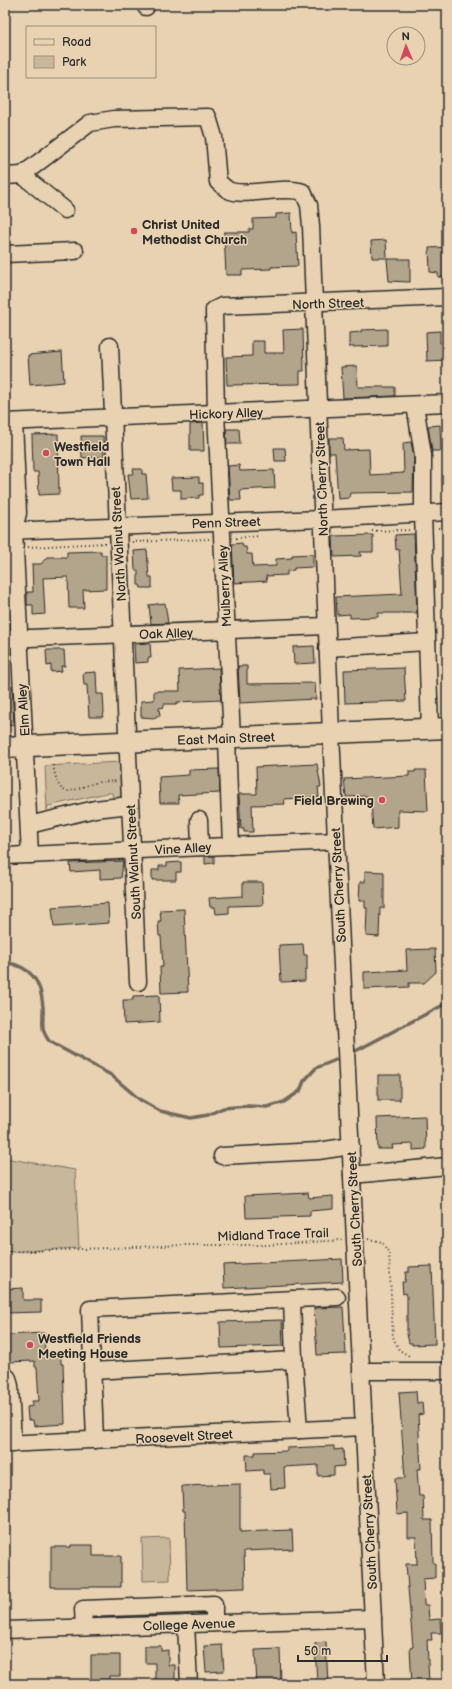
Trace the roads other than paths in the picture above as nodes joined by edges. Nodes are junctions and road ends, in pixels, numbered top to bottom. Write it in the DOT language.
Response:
graph roads {
  1 [pos="22,175"];
  2 [pos="5,176"];
  3 [pos="65,210"];
  4 [pos="75,251"];
  5 [pos="5,254"];
  6 [pos="447,297"];
  7 [pos="314,304"];
  8 [pos="213,313"];
  9 [pos="110,346"];
  10 [pos="447,403"];
  11 [pos="415,405"];
  12 [pos="318,409"];
  13 [pos="216,413"];
  14 [pos="113,418"];
  15 [pos="9,422"];
  16 [pos="447,512"];
  17 [pos="423,513"];
  18 [pos="322,519"];
  19 [pos="221,522"];
  20 [pos="118,525"];
  21 [pos="9,531"];
  22 [pos="326,626"];
  23 [pos="227,630"];
  24 [pos="122,634"];
  25 [pos="12,638"];
  26 [pos="427,642"];
  27 [pos="327,648"];
  28 [pos="439,728"];
  29 [pos="331,733"];
  30 [pos="229,738"];
  31 [pos="127,742"];
  32 [pos="25,746"];
  33 [pos="5,747"];
  34 [pos="130,805"];
  35 [pos="199,820"];
  36 [pos="29,825"];
  37 [pos="336,841"];
  38 [pos="231,846"];
  39 [pos="200,847"];
  40 [pos="132,850"];
  41 [pos="30,855"];
  42 [pos="5,856"];
  43 [pos="138,982"];
  44 [pos="351,1146"];
  45 [pos="222,1156"];
  46 [pos="447,1166"];
  47 [pos="352,1175"];
  48 [pos="337,1297"];
  49 [pos="292,1299"];
  50 [pos="294,1360"];
  51 [pos="92,1371"];
  52 [pos="361,1371"];
  53 [pos="447,1371"];
  54 [pos="5,1376"];
  55 [pos="364,1427"];
  56 [pos="299,1430"];
  57 [pos="95,1440"];
  58 [pos="9,1444"];
  59 [pos="373,1618"];
  60 [pos="214,1623"];
  61 [pos="186,1624"];
  62 [pos="84,1627"];
  63 [pos="5,1630"];
  64 [pos="189,1684"];
  65 [pos="376,1684"];
  1 -- 2 [label="street"];
  1 -- 3 [label="street"];
  1 -- 7 [label="street, North Cherry Street"];
  4 -- 5 [label="street"];
  6 -- 7 [label="street, North Street"];
  7 -- 8 [label="street, North Street"];
  7 -- 12 [label="street, North Cherry Street"];
  8 -- 13 [label="street, Mulberry Alley"];
  9 -- 14 [label="street, North Walnut Street"];
  10 -- 11 [label="street, Hickory Alley"];
  11 -- 12 [label="street, Hickory Alley"];
  11 -- 17 [label="street"];
  12 -- 13 [label="street, Hickory Alley"];
  12 -- 18 [label="street, North Cherry Street"];
  13 -- 14 [label="street, Hickory Alley"];
  13 -- 19 [label="street, Mulberry Alley"];
  14 -- 15 [label="street, Hickory Alley"];
  14 -- 20 [label="street, North Walnut Street"];
  15 -- 21 [label="street, Elm Alley"];
  16 -- 17 [label="street, Penn Street"];
  17 -- 18 [label="street, Penn Street"];
  17 -- 26 [label="street"];
  18 -- 19 [label="street, Penn Street"];
  18 -- 22 [label="street, North Cherry Street"];
  19 -- 20 [label="street, Penn Street"];
  19 -- 23 [label="street, Mulberry Alley"];
  20 -- 21 [label="street, Penn Street"];
  20 -- 24 [label="street, North Walnut Street"];
  21 -- 25 [label="street, Elm Alley"];
  22 -- 23 [label="street, Oak Alley"];
  22 -- 27 [label="street, North Cherry Street"];
  23 -- 24 [label="street, Oak Alley"];
  23 -- 30 [label="street, Mulberry Alley"];
  24 -- 25 [label="street, Oak Alley"];
  24 -- 31 [label="street, North Walnut Street"];
  25 -- 32 [label="street, Elm Alley"];
  26 -- 27 [label="street"];
  26 -- 28 [label="street"];
  27 -- 29 [label="street, North Cherry Street"];
  28 -- 29 [label="main road, East Main Street"];
  29 -- 30 [label="main road, East Main Street"];
  29 -- 37 [label="street, South Cherry Street"];
  30 -- 31 [label="main road, East Main Street"];
  30 -- 38 [label="street, Mulberry Alley"];
  31 -- 32 [label="main road, East Main Street"];
  31 -- 34 [label="street, South Walnut Street"];
  32 -- 33 [label="main road, East Main Street"];
  32 -- 36 [label="street, Elm Alley"];
  34 -- 36 [label="street"];
  34 -- 40 [label="street, South Walnut Street"];
  35 -- 39 [label="street"];
  36 -- 41 [label="street, Elm Alley"];
  37 -- 38 [label="street, Vine Alley"];
  37 -- 44 [label="street, South Cherry Street"];
  38 -- 39 [label="street, Vine Alley"];
  39 -- 40 [label="street, Vine Alley"];
  40 -- 41 [label="street, Vine Alley"];
  40 -- 43 [label="street, South Walnut Street"];
  41 -- 42 [label="street, Vine Alley"];
  44 -- 45 [label="street"];
  44 -- 47 [label="street, South Cherry Street"];
  46 -- 47 [label="street"];
  47 -- 52 [label="street, South Cherry Street"];
  48 -- 49 [label="street"];
  49 -- 50 [label="street"];
  49 -- 51 [label="street"];
  50 -- 51 [label="street"];
  50 -- 56 [label="street"];
  51 -- 57 [label="street"];
  52 -- 53 [label="street"];
  52 -- 55 [label="street, South Cherry Street"];
  54 -- 58 [label="street"];
  55 -- 56 [label="street, Roosevelt Street"];
  55 -- 59 [label="street, South Cherry Street"];
  56 -- 57 [label="street, Roosevelt Street"];
  57 -- 58 [label="street, Roosevelt Street"];
  59 -- 60 [label="street, College Avenue"];
  59 -- 65 [label="street, South Cherry Street"];
  60 -- 61 [label="street, College Avenue"];
  60 -- 62 [label="street"];
  61 -- 62 [label="street, College Avenue"];
  61 -- 64 [label="street"];
  62 -- 63 [label="street, College Avenue"];
}
